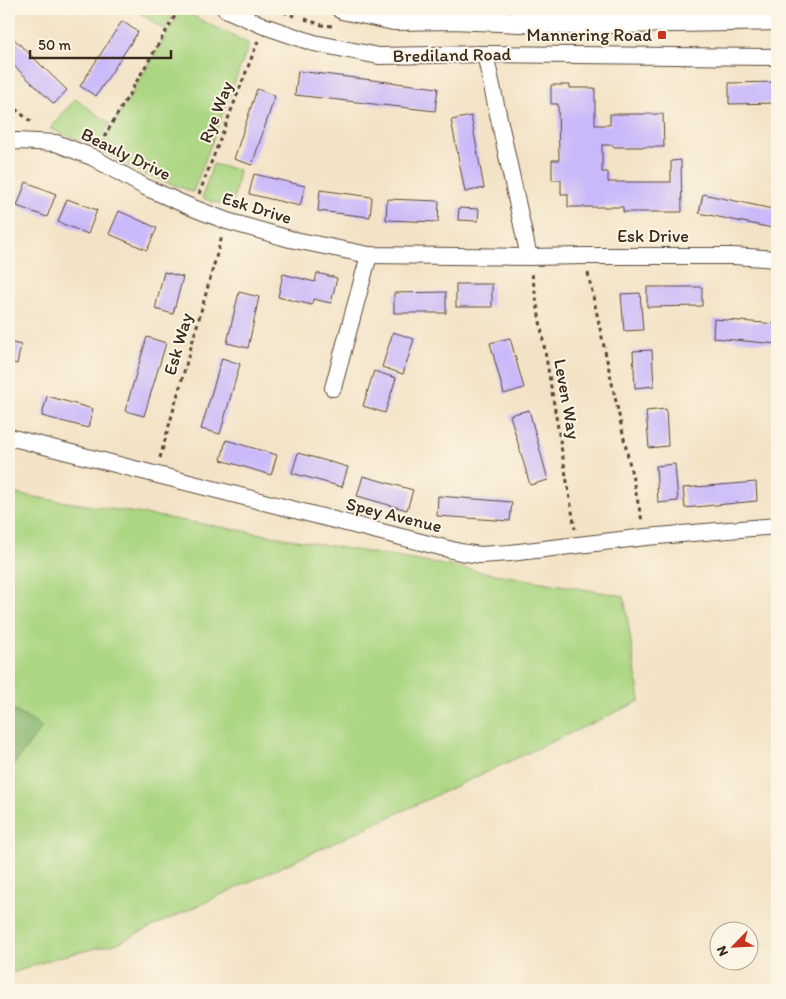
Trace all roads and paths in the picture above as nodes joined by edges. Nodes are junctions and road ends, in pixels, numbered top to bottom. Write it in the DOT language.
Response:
graph roads {
  1 [pos="179,9"];
  2 [pos="224,9"];
  3 [pos="342,9"];
  4 [pos="777,20"];
  5 [pos="264,26"];
  6 [pos="485,54"];
  7 [pos="777,57"];
  8 [pos="9,142"];
  9 [pos="92,157"];
  10 [pos="193,208"];
  11 [pos="227,221"];
  12 [pos="369,255"];
  13 [pos="584,256"];
  14 [pos="529,257"];
  15 [pos="777,259"];
  16 [pos="333,388"];
  17 [pos="9,437"];
  18 [pos="155,475"];
  19 [pos="777,526"];
  20 [pos="646,538"];
  21 [pos="577,545"];
  1 -- 9 [label="path"];
  2 -- 5 [label="street, Brediland Road"];
  3 -- 4 [label="street, Brediland Road"];
  5 -- 6 [label="street, Brediland Road"];
  5 -- 10 [label="path, Rye Way"];
  6 -- 7 [label="street, Brediland Road"];
  6 -- 14 [label="street"];
  8 -- 9 [label="street, Beauly Drive"];
  9 -- 10 [label="street, Beauly Drive"];
  10 -- 11 [label="street, Esk Drive"];
  11 -- 12 [label="street, Esk Drive"];
  11 -- 18 [label="path, Esk Way"];
  12 -- 14 [label="street, Esk Drive"];
  12 -- 16 [label="street"];
  13 -- 14 [label="street, Esk Drive"];
  13 -- 15 [label="street, Esk Drive"];
  13 -- 20 [label="path"];
  14 -- 21 [label="path, Leven Way"];
  17 -- 18 [label="street, Spey Avenue"];
  18 -- 21 [label="street, Spey Avenue"];
  19 -- 20 [label="street, Spey Avenue"];
  20 -- 21 [label="street, Spey Avenue"];
}
